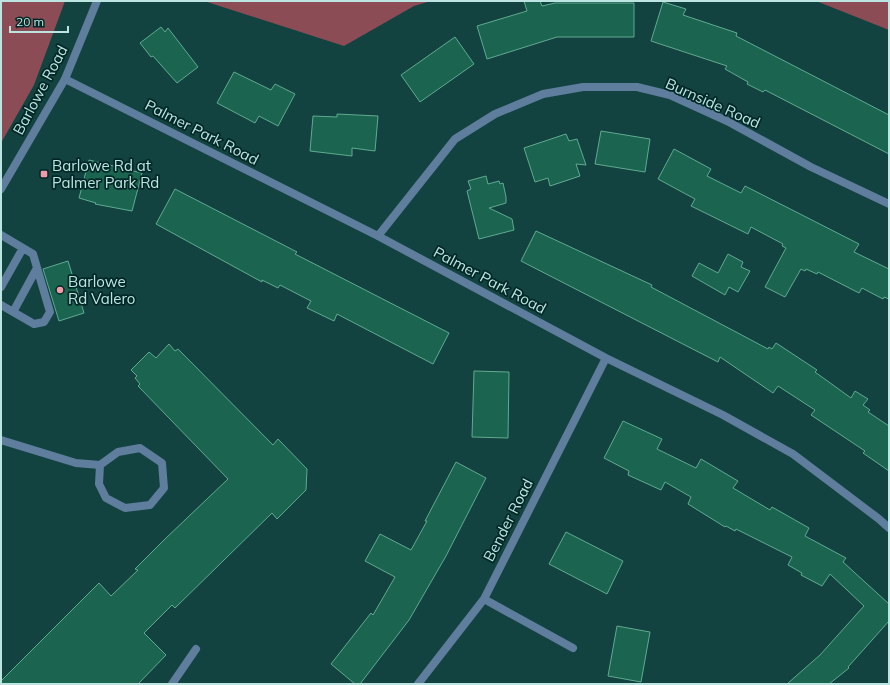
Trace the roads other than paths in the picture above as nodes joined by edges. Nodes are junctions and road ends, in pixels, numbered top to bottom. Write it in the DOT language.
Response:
graph roads {
  1 [pos="97,1"];
  2 [pos="65,79"];
  3 [pos="1,189"];
  4 [pos="889,204"];
  5 [pos="1,235"];
  6 [pos="378,236"];
  7 [pos="23,248"];
  8 [pos="37,268"];
  9 [pos="1,287"];
  10 [pos="1,305"];
  11 [pos="12,312"];
  12 [pos="606,358"];
  13 [pos="1,440"];
  14 [pos="100,465"];
  15 [pos="889,528"];
  16 [pos="484,599"];
  17 [pos="573,648"];
  18 [pos="196,649"];
  19 [pos="172,684"];
  20 [pos="418,684"];
  1 -- 2 [label="street, Barlowe Road"];
  2 -- 3 [label="street, Barlowe Road"];
  2 -- 6 [label="street, Palmer Park Road"];
  4 -- 6 [label="street, Burnside Road"];
  5 -- 7 [label="street"];
  6 -- 12 [label="street, Palmer Park Road"];
  7 -- 8 [label="street"];
  7 -- 9 [label="street"];
  8 -- 11 [label="street"];
  8 -- 11 [label="street"];
  10 -- 11 [label="street"];
  12 -- 15 [label="street, Palmer Park Road"];
  12 -- 16 [label="street, Bender Road"];
  13 -- 14 [label="street"];
  14 -- 14 [label="street"];
  16 -- 17 [label="street"];
  16 -- 20 [label="street, Bender Road"];
  18 -- 19 [label="street"];
}
